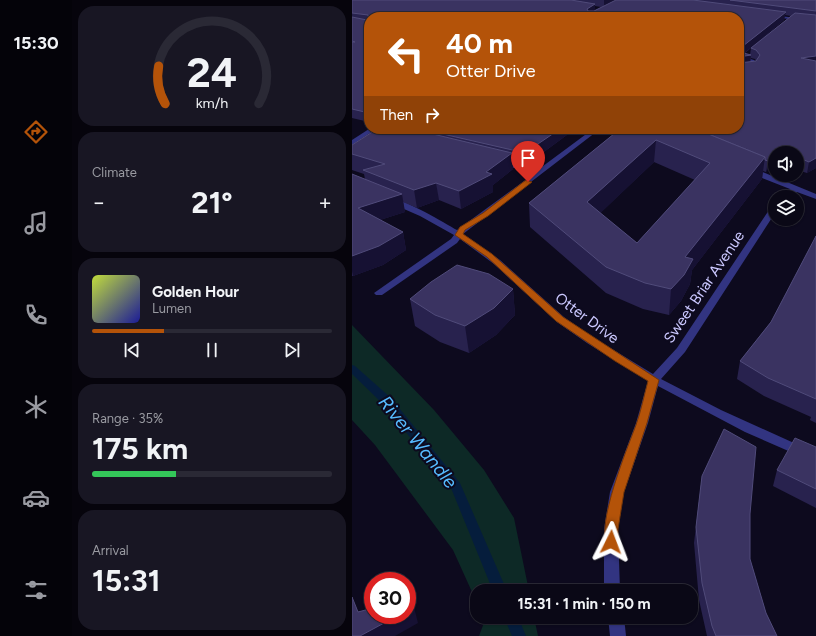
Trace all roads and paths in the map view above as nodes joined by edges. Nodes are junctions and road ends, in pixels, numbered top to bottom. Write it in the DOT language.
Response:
graph roads {
  1 [pos="770,15"];
  2 [pos="792,18"];
  3 [pos="816,21"];
  4 [pos="787,23"];
  5 [pos="748,54"];
  6 [pos="744,57"];
  7 [pos="744,60"];
  8 [pos="744,69"];
  9 [pos="365,134"];
  10 [pos="590,134"];
  11 [pos="352,143"];
  12 [pos="495,161"];
  13 [pos="744,168"];
  14 [pos="541,172"];
  15 [pos="796,188"];
  16 [pos="793,190"];
  17 [pos="383,196"];
  18 [pos="816,197"];
  19 [pos="768,218"];
  20 [pos="459,235"];
  21 [pos="379,293"];
  22 [pos="654,380"];
  23 [pos="816,458"];
  24 [pos="612,584"];
  25 [pos="617,624"];
  26 [pos="618,636"];
  1 -- 2 [label="street"];
  2 -- 3 [label="street"];
  2 -- 4 [label="street"];
  5 -- 6 [label="street"];
  7 -- 8 [label="street"];
  9 -- 11 [label="street"];
  10 -- 14 [label="street"];
  12 -- 14 [label="street"];
  13 -- 15 [label="street"];
  14 -- 20 [label="street"];
  15 -- 16 [label="street"];
  15 -- 18 [label="street"];
  17 -- 20 [label="street, Otter Drive"];
  19 -- 22 [label="street, Sweet Briar Avenue"];
  20 -- 21 [label="street"];
  20 -- 22 [label="street, Otter Drive"];
  22 -- 23 [label="street, Otter Drive"];
  22 -- 24 [label="street"];
  25 -- 26 [label="street"];
}
